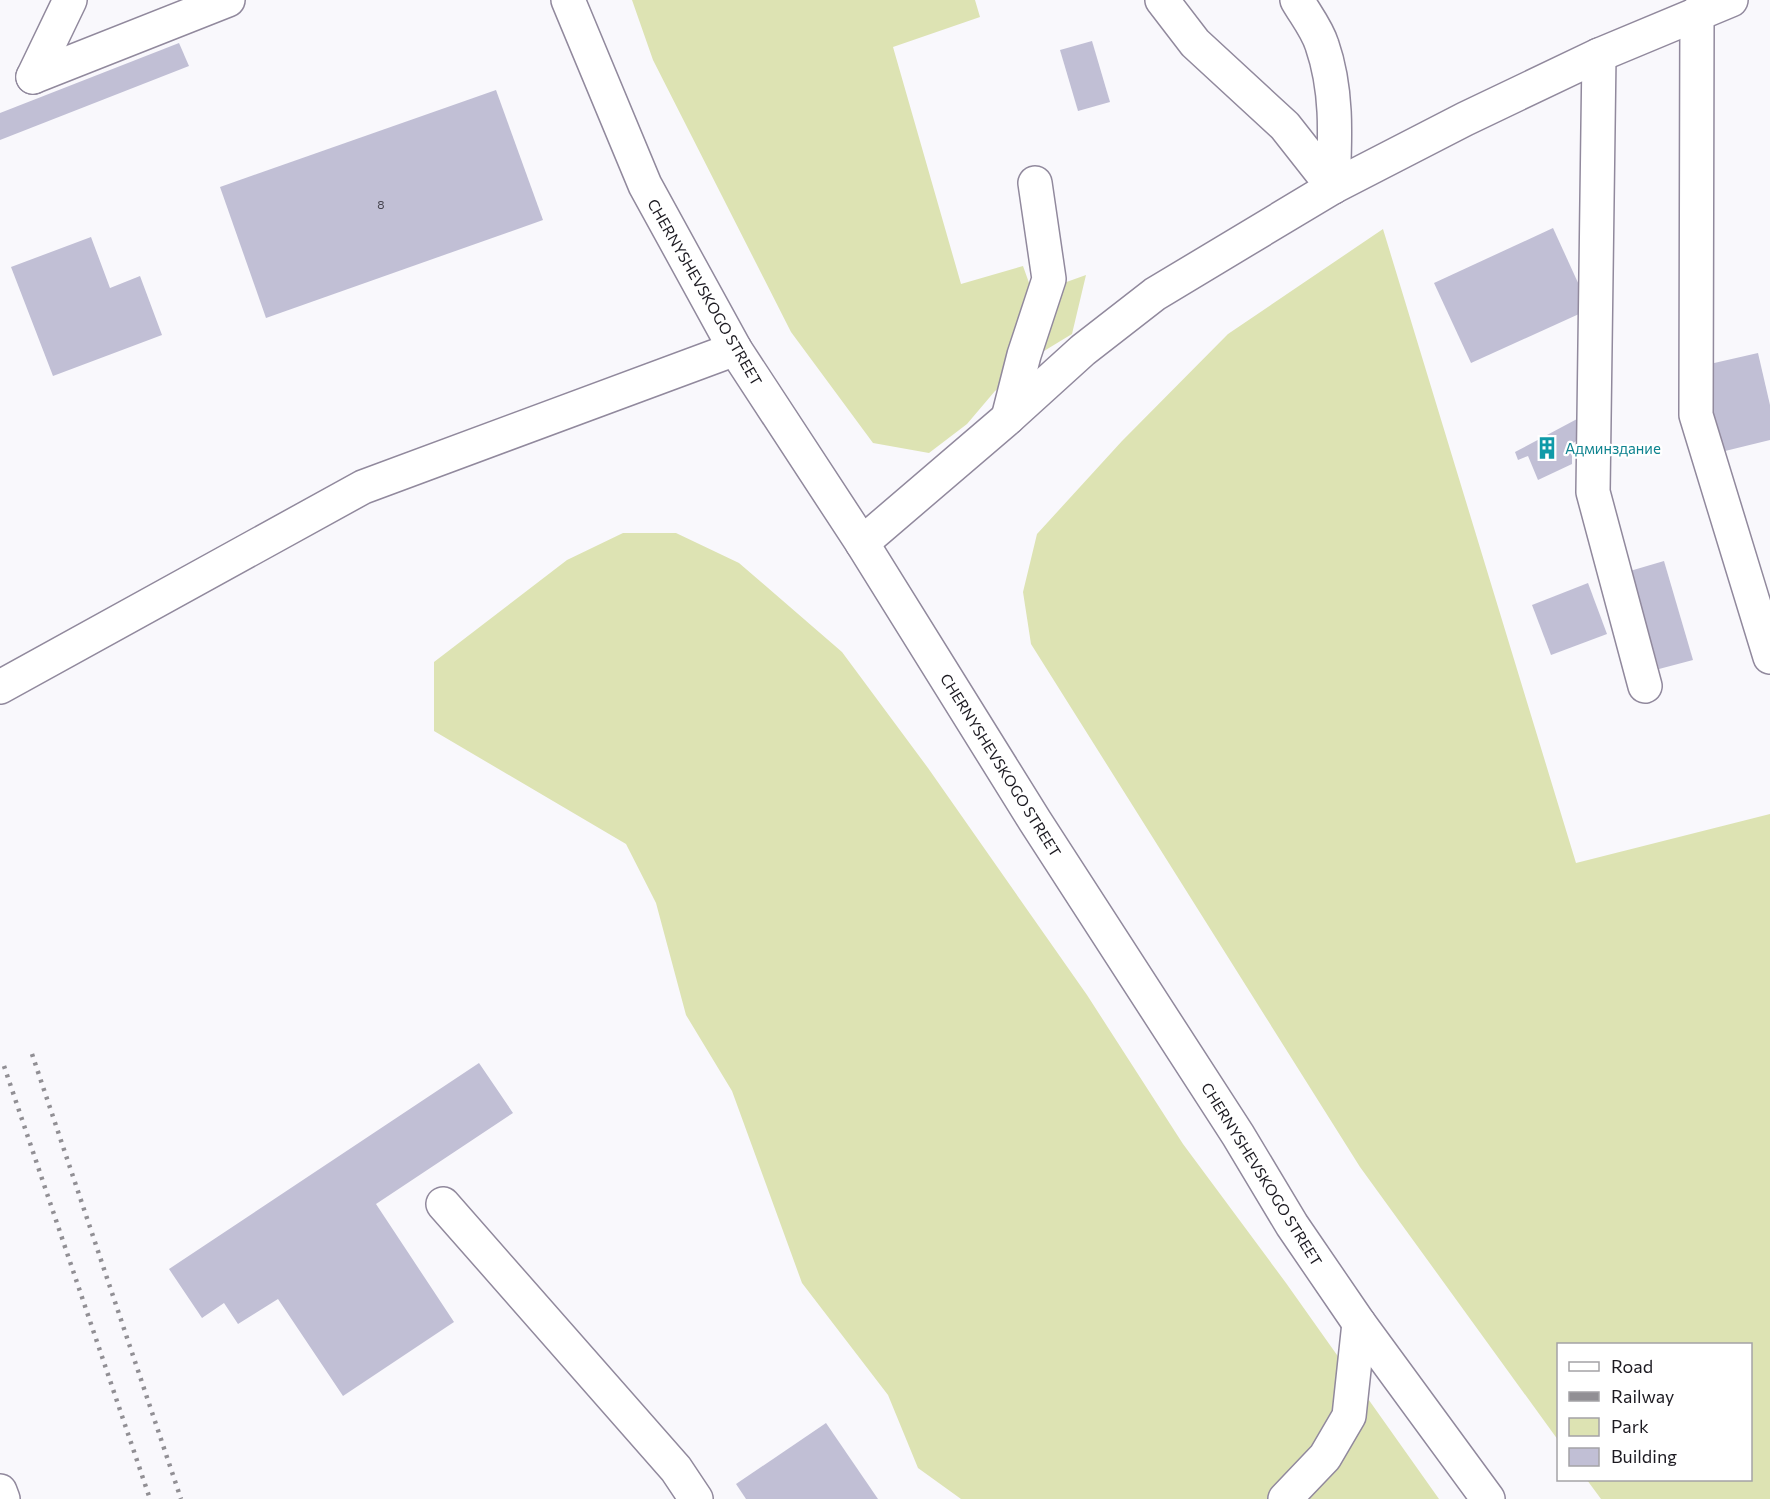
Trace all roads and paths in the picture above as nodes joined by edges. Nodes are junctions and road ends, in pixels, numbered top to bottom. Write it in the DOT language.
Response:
graph roads {
  1 [pos="70,0"];
  2 [pos="228,0"];
  3 [pos="568,0"];
  4 [pos="1162,0"];
  5 [pos="1297,0"];
  6 [pos="1731,0"];
  7 [pos="1697,13"];
  8 [pos="1599,55"];
  9 [pos="1035,183"];
  10 [pos="1333,188"];
  11 [pos="735,349"];
  12 [pos="1008,418"];
  13 [pos="861,543"];
  14 [pos="1770,657"];
  15 [pos="1645,686"];
  16 [pos="0,687"];
  17 [pos="443,1204"];
  18 [pos="1359,1323"];
  19 [pos="0,1491"];
  20 [pos="3,1499"];
  21 [pos="696,1499"];
  22 [pos="1285,1499"];
  23 [pos="1488,1499"];
  1 -- 2 [label="street"];
  3 -- 11 [label="street, CHERNYSHEVSKOGO STREET"];
  4 -- 10 [label="street"];
  5 -- 10 [label="street"];
  6 -- 7 [label="street"];
  7 -- 8 [label="street"];
  7 -- 14 [label="street"];
  8 -- 10 [label="street"];
  8 -- 15 [label="street"];
  9 -- 12 [label="street"];
  10 -- 12 [label="street"];
  11 -- 13 [label="street, CHERNYSHEVSKOGO STREET"];
  11 -- 16 [label="street"];
  12 -- 13 [label="street"];
  13 -- 18 [label="street, CHERNYSHEVSKOGO STREET"];
  17 -- 21 [label="street"];
  18 -- 22 [label="street"];
  18 -- 23 [label="street, CHERNYSHEVSKOGO STREET"];
  19 -- 20 [label="street"];
}
